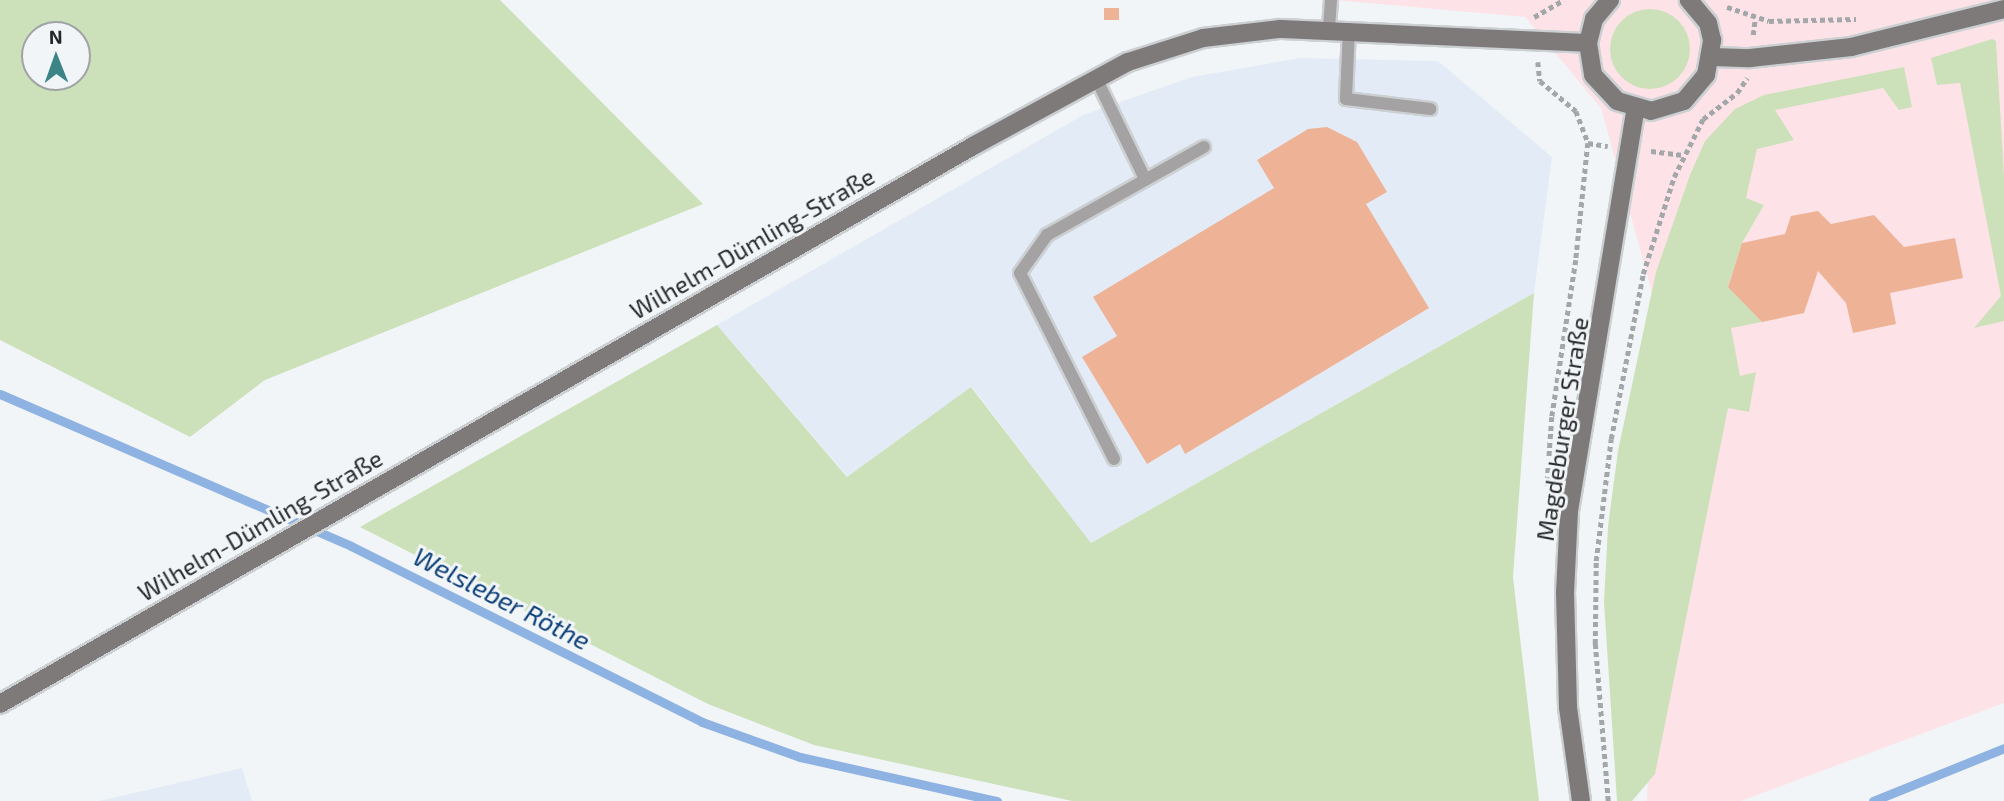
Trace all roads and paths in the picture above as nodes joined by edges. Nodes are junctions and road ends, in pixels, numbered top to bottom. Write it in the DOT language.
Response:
graph roads {
  1 [pos="1331,0"];
  2 [pos="1610,0"];
  3 [pos="1689,0"];
  4 [pos="1721,4"];
  5 [pos="2004,9"];
  6 [pos="1755,19"];
  7 [pos="1866,19"];
  8 [pos="1329,28"];
  9 [pos="1349,29"];
  10 [pos="1588,43"];
  11 [pos="1712,58"];
  12 [pos="1750,58"];
  13 [pos="1538,64"];
  14 [pos="1096,78"];
  15 [pos="1636,108"];
  16 [pos="1430,109"];
  17 [pos="1588,143"];
  18 [pos="1204,147"];
  19 [pos="1145,179"];
  20 [pos="1114,459"];
  21 [pos="0,704"];
  22 [pos="1581,801"];
  23 [pos="1608,801"];
  1 -- 8 [label="lane"];
  2 -- 10 [label="street"];
  3 -- 11 [label="street"];
  4 -- 6 [label="path"];
  5 -- 12 [label="street"];
  6 -- 7 [label="path"];
  6 -- 12 [label="path"];
  8 -- 9 [label="street, Wilhelm-Dümling-Straße"];
  8 -- 14 [label="street, Wilhelm-Dümling-Straße"];
  9 -- 10 [label="street, Wilhelm-Dümling-Straße"];
  9 -- 16 [label="lane"];
  10 -- 15 [label="street"];
  11 -- 12 [label="street"];
  11 -- 15 [label="street"];
  12 -- 23 [label="path"];
  13 -- 17 [label="path"];
  14 -- 19 [label="lane"];
  14 -- 21 [label="street, Wilhelm-Dümling-Straße"];
  15 -- 22 [label="street, Magdeburger Straße"];
  18 -- 19 [label="lane"];
  19 -- 20 [label="lane"];
}
